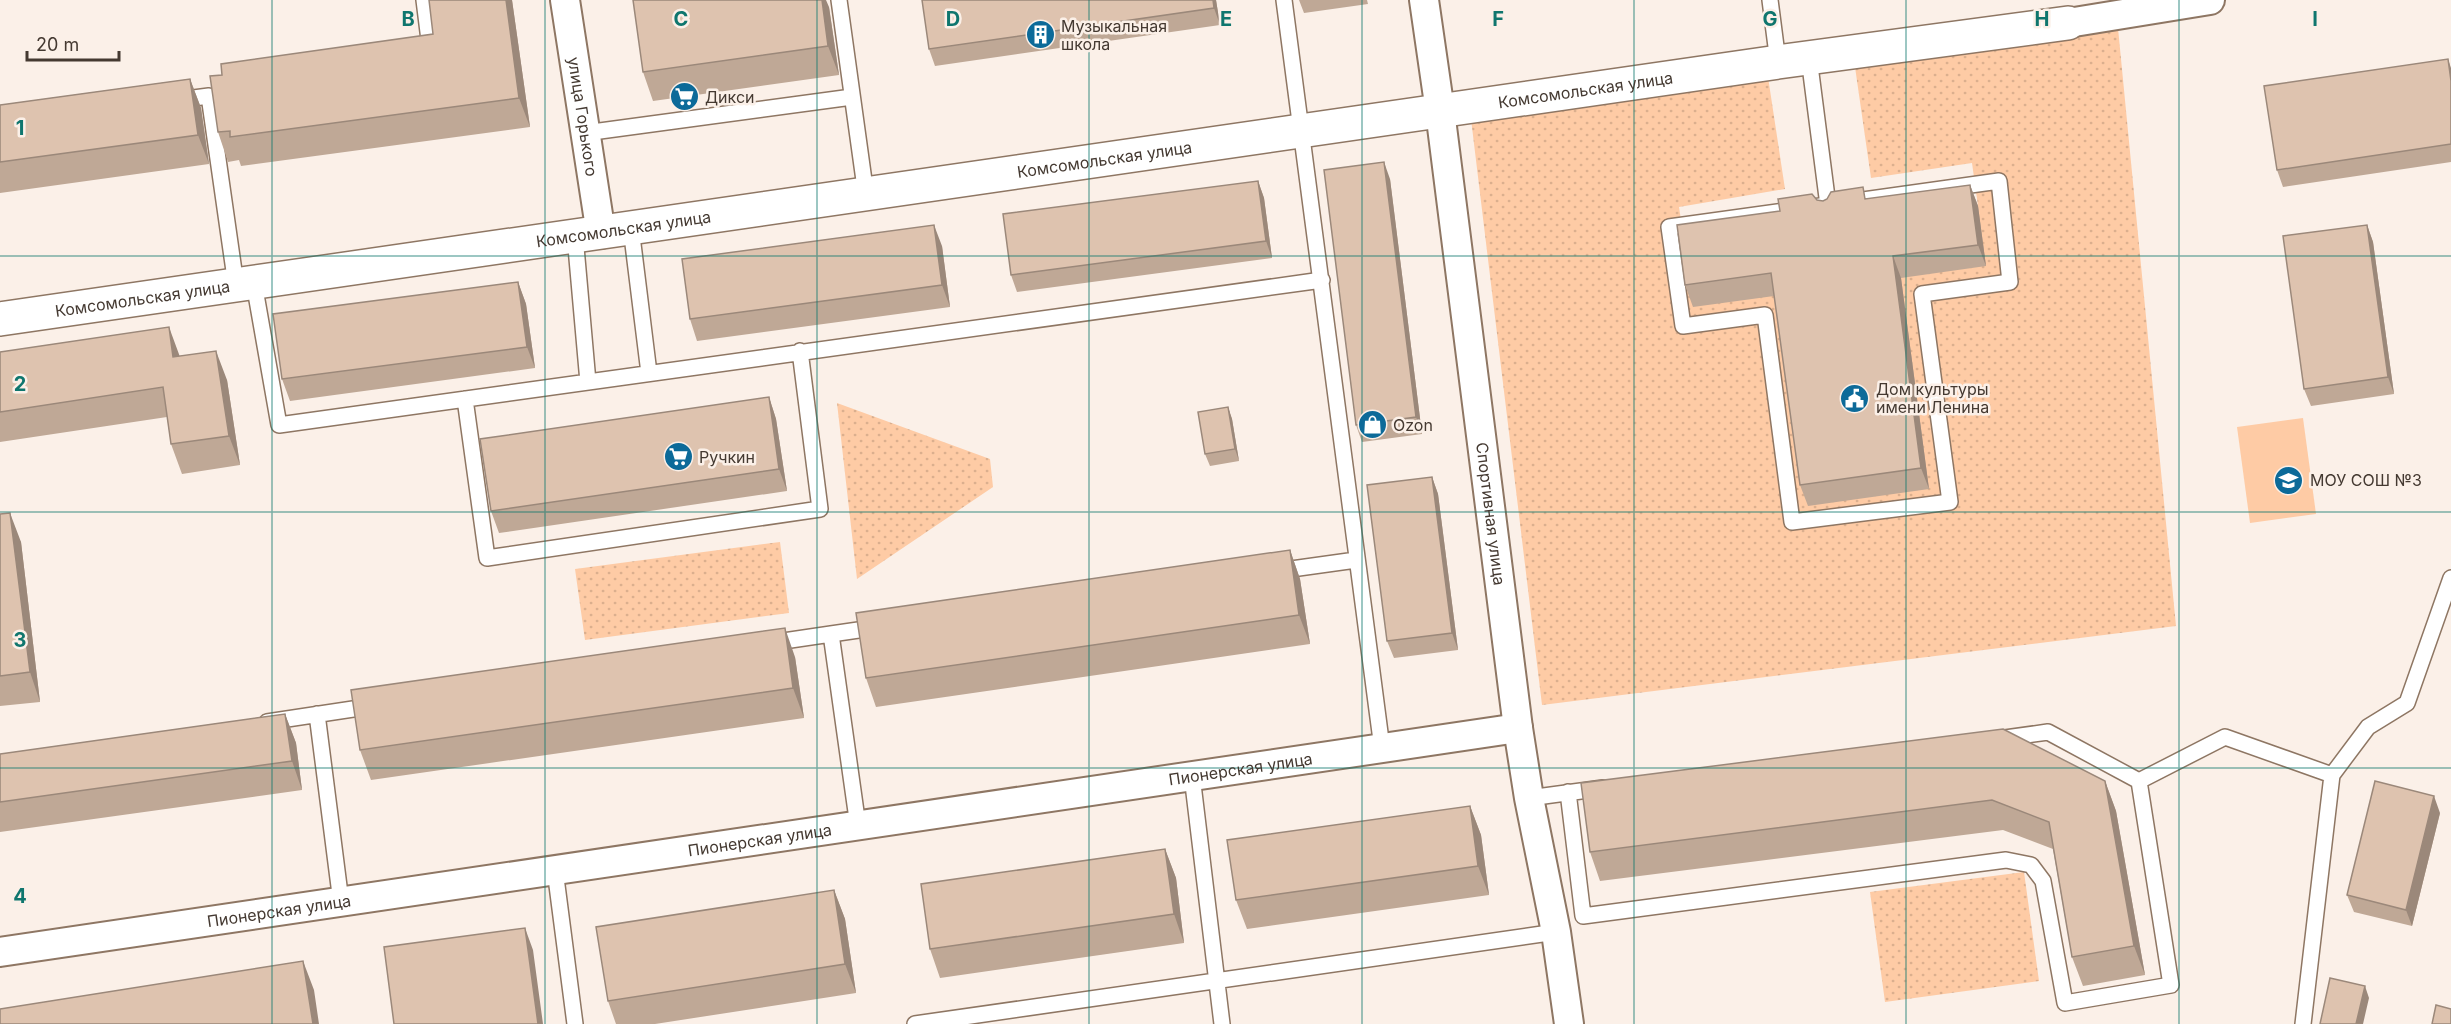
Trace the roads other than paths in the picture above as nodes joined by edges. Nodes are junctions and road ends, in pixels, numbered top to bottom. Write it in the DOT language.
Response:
graph roads {
  1 [pos="424,0"];
  2 [pos="565,0"];
  3 [pos="839,0"];
  4 [pos="1284,0"];
  5 [pos="1424,0"];
  6 [pos="1770,0"];
  7 [pos="2210,0"];
  8 [pos="2068,23"];
  9 [pos="407,51"];
  10 [pos="1794,60"];
  11 [pos="852,97"];
  12 [pos="162,102"];
  13 [pos="1440,111"];
  14 [pos="1302,131"];
  15 [pos="585,133"];
  16 [pos="866,195"];
  17 [pos="1828,209"];
  18 [pos="602,233"];
  19 [pos="1322,279"];
  20 [pos="245,284"];
  21 [pos="0,319"];
  22 [pos="800,351"];
  23 [pos="649,373"];
  24 [pos="588,382"];
  25 [pos="465,399"];
  26 [pos="1356,560"];
  27 [pos="1263,573"];
  28 [pos="2451,578"];
  29 [pos="889,626"];
  30 [pos="831,634"];
  31 [pos="749,647"];
  32 [pos="387,704"];
  33 [pos="317,714"];
  34 [pos="250,725"];
  35 [pos="1518,728"];
  36 [pos="1978,741"];
  37 [pos="1382,748"];
  38 [pos="2332,775"];
  39 [pos="1192,776"];
  40 [pos="2139,781"];
  41 [pos="1615,787"];
  42 [pos="1568,792"];
  43 [pos="1529,798"];
  44 [pos="858,826"];
  45 [pos="555,870"];
  46 [pos="341,902"];
  47 [pos="1556,932"];
  48 [pos="0,952"];
  49 [pos="1217,980"];
  50 [pos="575,1024"];
  51 [pos="915,1024"];
  52 [pos="1222,1024"];
  53 [pos="1569,1024"];
  54 [pos="2303,1024"];
  1 -- 9 [label="lane"];
  2 -- 15 [label="street, улица Горького"];
  3 -- 11 [label="lane"];
  4 -- 14 [label="lane"];
  5 -- 13 [label="street, Спортивная улица"];
  6 -- 10 [label="lane"];
  7 -- 8 [label="street, Комсомольская улица"];
  8 -- 10 [label="street, Комсомольская улица"];
  10 -- 13 [label="street, Комсомольская улица"];
  10 -- 17 [label="lane"];
  11 -- 15 [label="lane"];
  11 -- 16 [label="lane"];
  12 -- 20 [label="lane"];
  13 -- 14 [label="street, Комсомольская улица"];
  13 -- 35 [label="street, Спортивная улица"];
  14 -- 16 [label="street, Комсомольская улица"];
  14 -- 19 [label="lane"];
  15 -- 18 [label="street, улица Горького"];
  16 -- 18 [label="street, Комсомольская улица"];
  17 -- 17 [label="lane"];
  18 -- 20 [label="street, Комсомольская улица"];
  18 -- 23 [label="lane"];
  18 -- 24 [label="lane"];
  19 -- 22 [label="lane"];
  19 -- 26 [label="lane"];
  20 -- 21 [label="street, Комсомольская улица"];
  20 -- 25 [label="lane"];
  22 -- 23 [label="lane"];
  22 -- 25 [label="lane"];
  23 -- 24 [label="lane"];
  24 -- 25 [label="lane"];
  26 -- 27 [label="lane"];
  26 -- 37 [label="lane"];
  28 -- 38 [label="lane"];
  29 -- 30 [label="lane"];
  30 -- 31 [label="lane"];
  30 -- 44 [label="lane"];
  32 -- 33 [label="lane"];
  33 -- 34 [label="lane"];
  33 -- 46 [label="lane"];
  35 -- 37 [label="street, Пионерская улица"];
  35 -- 43 [label="street, Спортивная улица"];
  36 -- 40 [label="lane"];
  37 -- 39 [label="street, Пионерская улица"];
  38 -- 40 [label="lane"];
  38 -- 54 [label="lane"];
  39 -- 44 [label="street, Пионерская улица"];
  39 -- 49 [label="lane"];
  40 -- 42 [label="lane"];
  41 -- 42 [label="lane"];
  42 -- 43 [label="lane"];
  43 -- 47 [label="street, Спортивная улица"];
  44 -- 45 [label="street, Пионерская улица"];
  45 -- 46 [label="street, Пионерская улица"];
  45 -- 50 [label="lane"];
  46 -- 48 [label="street, Пионерская улица"];
  47 -- 49 [label="lane"];
  47 -- 53 [label="street, Спортивная улица"];
  49 -- 51 [label="lane"];
  49 -- 52 [label="lane"];
}
